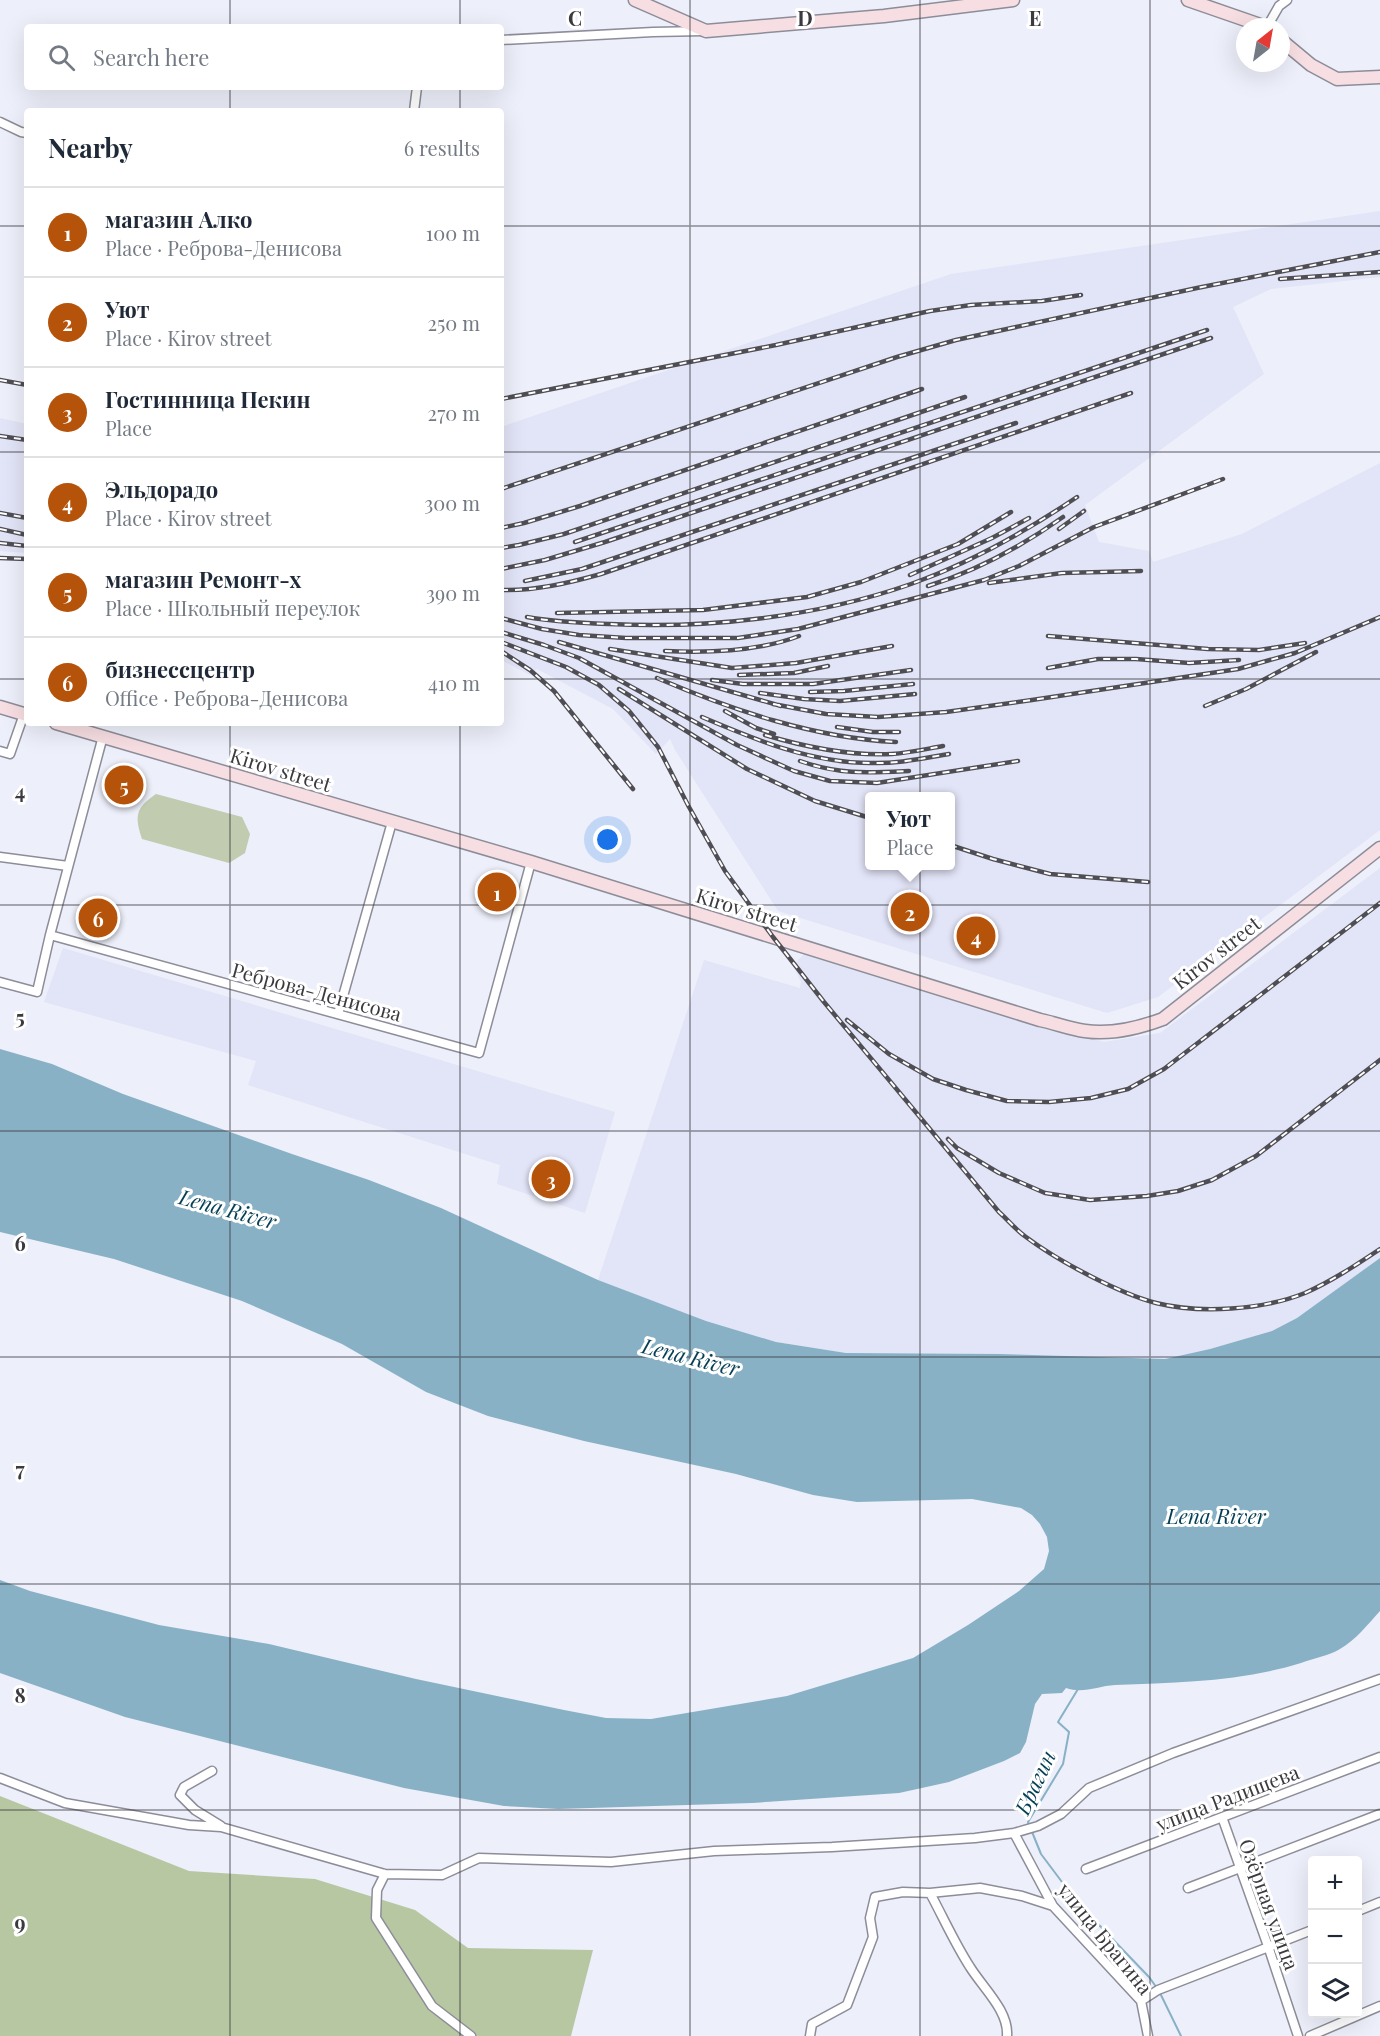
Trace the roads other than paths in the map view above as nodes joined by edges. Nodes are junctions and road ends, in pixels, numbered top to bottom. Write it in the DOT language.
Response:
graph roads {
  1 [pos="635,0"];
  2 [pos="1013,0"];
  3 [pos="1188,0"];
  4 [pos="1287,0"];
  5 [pos="1240,18"];
  6 [pos="1272,18"];
  7 [pos="706,31"];
  8 [pos="504,40"];
  9 [pos="1290,48"];
  10 [pos="1380,77"];
  11 [pos="417,90"];
  12 [pos="414,108"];
  13 [pos="0,122"];
  14 [pos="24,132"];
  15 [pos="0,707"];
  16 [pos="24,714"];
  17 [pos="24,717"];
  18 [pos="67,726"];
  19 [pos="104,736"];
  20 [pos="0,751"];
  21 [pos="392,822"];
  22 [pos="1380,848"];
  23 [pos="0,857"];
  24 [pos="531,862"];
  25 [pos="68,866"];
  26 [pos="50,935"];
  27 [pos="0,982"];
  28 [pos="338,1014"];
  29 [pos="1380,1679"];
  30 [pos="1380,1757"];
  31 [pos="212,1771"];
  32 [pos="0,1778"];
  33 [pos="1380,1814"];
  34 [pos="1222,1816"];
  35 [pos="221,1827"];
  36 [pos="1017,1832"];
  37 [pos="1239,1868"];
  38 [pos="1086,1869"];
  39 [pos="385,1874"];
  40 [pos="1188,1888"];
  41 [pos="930,1893"];
  42 [pos="1380,1902"];
  43 [pos="1053,1906"];
  44 [pos="1360,1910"];
  45 [pos="1308,1932"];
  46 [pos="1269,1948"];
  47 [pos="1141,2001"];
  48 [pos="1380,2006"];
  49 [pos="471,2036"];
  50 [pos="810,2036"];
  51 [pos="1007,2036"];
  52 [pos="1148,2036"];
  53 [pos="1298,2036"];
  54 [pos="1310,2036"];
  1 -- 7 [label="main road"];
  2 -- 7 [label="main road"];
  3 -- 5 [label="main road"];
  4 -- 6 [label="street"];
  7 -- 8 [label="street"];
  9 -- 10 [label="main road"];
  11 -- 12 [label="street"];
  13 -- 14 [label="street"];
  15 -- 16 [label="main road"];
  17 -- 20 [label="street"];
  18 -- 19 [label="main road, Kirov street"];
  19 -- 21 [label="main road, Kirov street"];
  19 -- 25 [label="street"];
  21 -- 24 [label="main road, Kirov street"];
  21 -- 28 [label="street"];
  22 -- 24 [label="main road, Kirov street"];
  23 -- 25 [label="street"];
  24 -- 28 [label="street, Реброва-Денисова"];
  25 -- 26 [label="street"];
  26 -- 27 [label="street"];
  26 -- 28 [label="street, Реброва-Денисова"];
  29 -- 36 [label="street"];
  30 -- 34 [label="street, улица Радищева"];
  31 -- 35 [label="street"];
  32 -- 35 [label="street"];
  33 -- 37 [label="street"];
  34 -- 37 [label="street, Озёрная улица"];
  34 -- 38 [label="street, улица Радищева"];
  35 -- 39 [label="street"];
  36 -- 39 [label="street"];
  36 -- 43 [label="street, улица Брагина"];
  37 -- 40 [label="street"];
  37 -- 46 [label="street, Озёрная улица"];
  39 -- 49 [label="street"];
  41 -- 43 [label="street"];
  41 -- 50 [label="street"];
  41 -- 51 [label="street"];
  42 -- 44 [label="street"];
  43 -- 47 [label="street, улица Брагина"];
  45 -- 46 [label="street"];
  46 -- 47 [label="street"];
  46 -- 53 [label="street, Озёрная улица"];
  47 -- 52 [label="street, улица Брагина"];
  48 -- 54 [label="street"];
}
